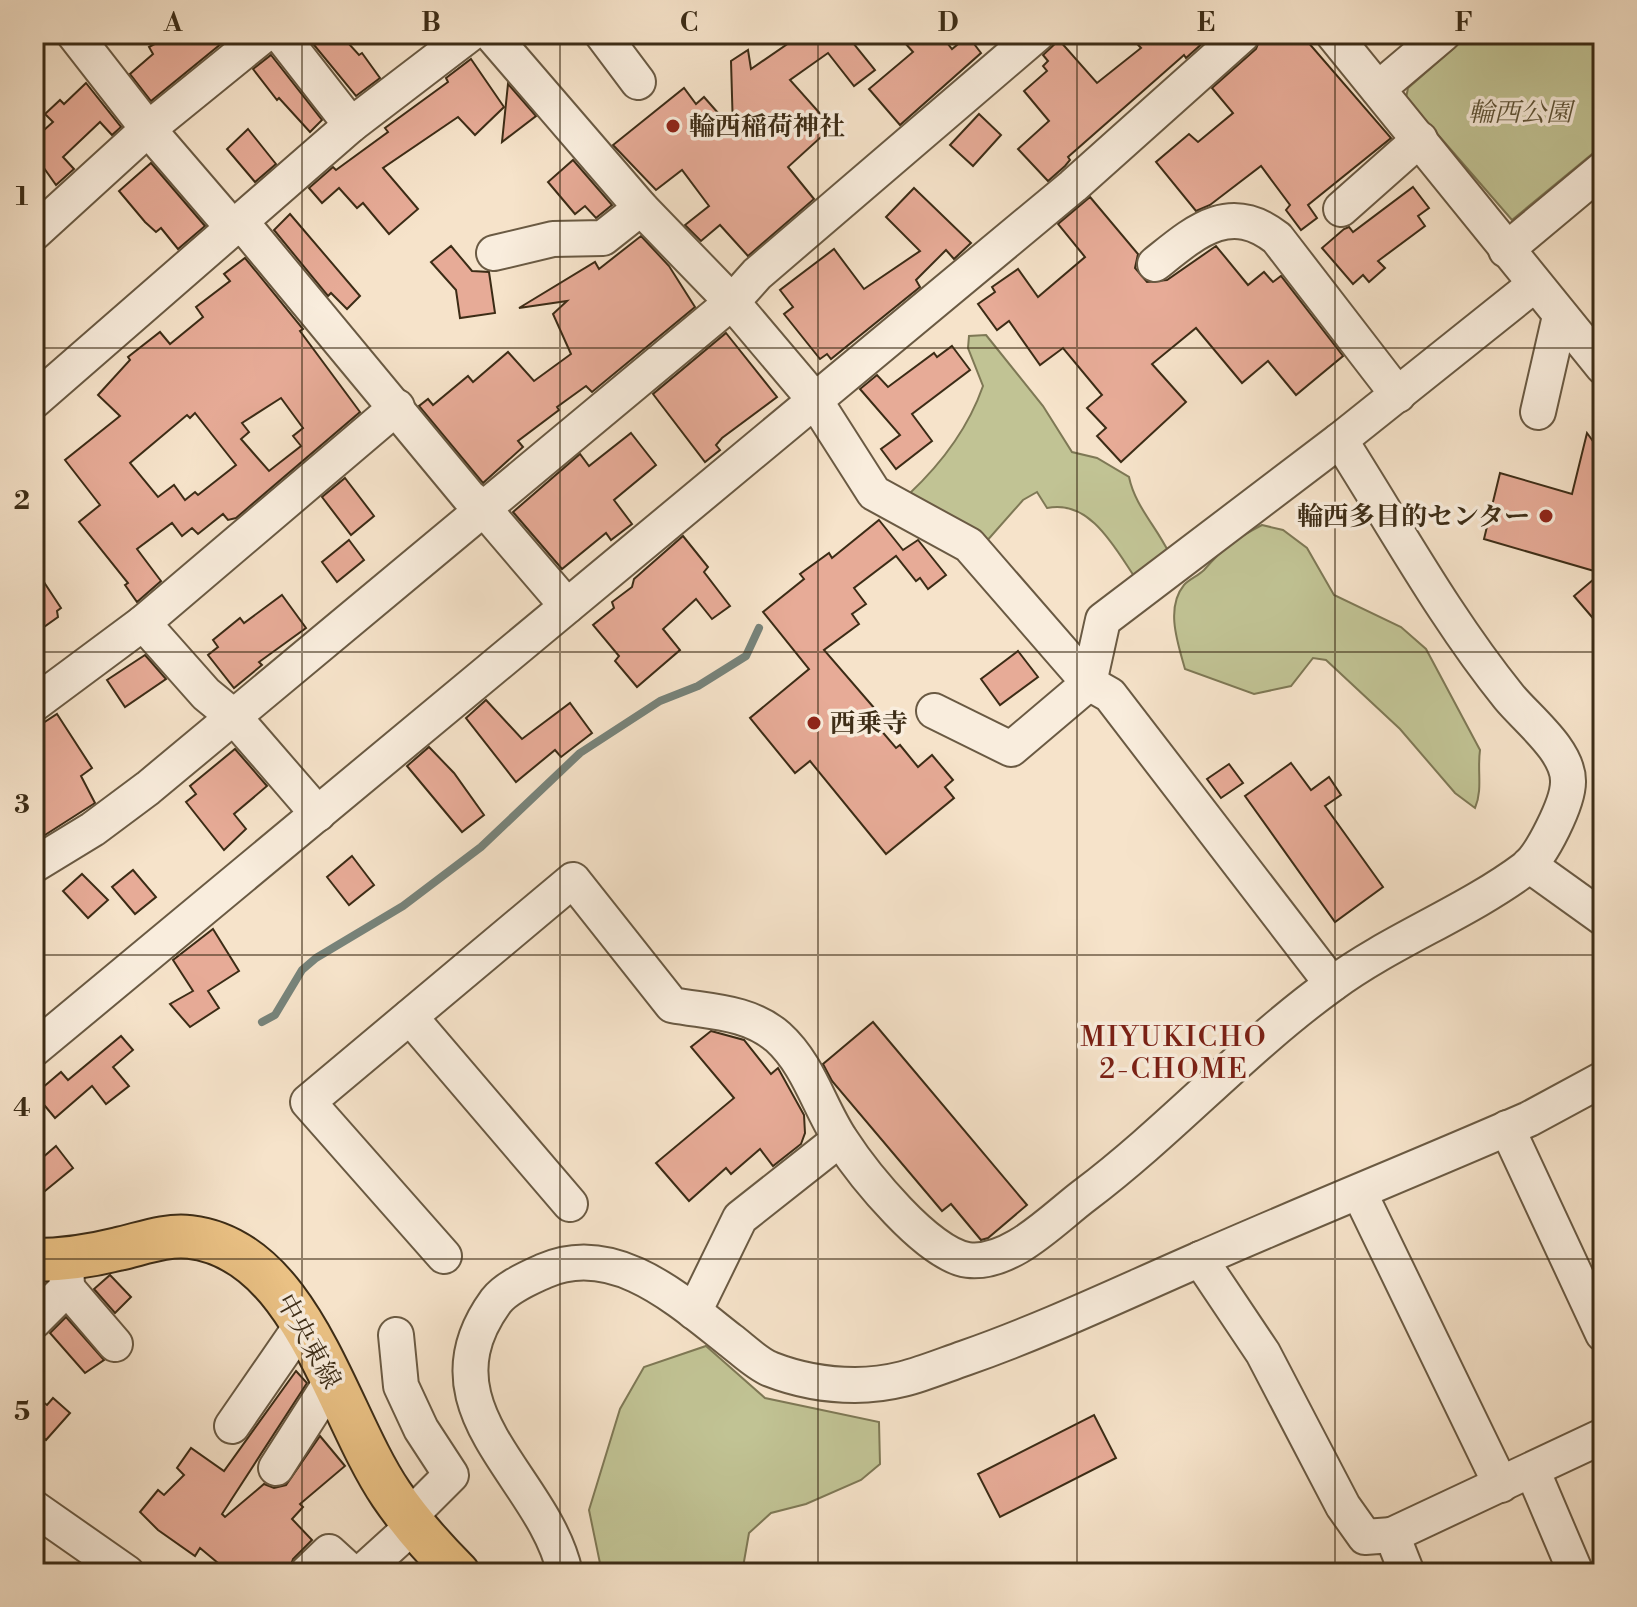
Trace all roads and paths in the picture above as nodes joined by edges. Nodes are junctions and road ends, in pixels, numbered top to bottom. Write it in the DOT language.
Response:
graph roads {
  1 [pos="74,34"];
  2 [pos="265,34"];
  3 [pos="280,34"];
  4 [pos="470,34"];
  5 [pos="491,34"];
  6 [pos="602,34"];
  7 [pos="1037,34"];
  8 [pos="1243,34"];
  9 [pos="1333,34"];
  10 [pos="1443,34"];
  11 [pos="638,82"];
  12 [pos="1378,89"];
  13 [pos="351,125"];
  14 [pos="148,129"];
  15 [pos="1420,139"];
  16 [pos="1603,169"];
  17 [pos="641,208"];
  18 [pos="1341,209"];
  19 [pos="238,226"];
  20 [pos="34,233"];
  21 [pos="1506,250"];
  22 [pos="494,253"];
  23 [pos="1155,264"];
  24 [pos="1534,285"];
  25 [pos="732,302"];
  26 [pos="1560,316"];
  27 [pos="1603,367"];
  28 [pos="1398,395"];
  29 [pos="814,399"];
  30 [pos="34,401"];
  31 [pos="397,407"];
  32 [pos="1538,412"];
  33 [pos="1340,440"];
  34 [pos="484,509"];
  35 [pos="567,606"];
  36 [pos="143,623"];
  37 [pos="1089,683"];
  38 [pos="34,704"];
  39 [pos="934,711"];
  40 [pos="234,717"];
  41 [pos="318,814"];
  42 [pos="34,865"];
  43 [pos="1529,865"];
  44 [pos="1603,918"];
  45 [pos="1332,984"];
  46 [pos="410,1017"];
  47 [pos="34,1049"];
  48 [pos="1603,1079"];
  49 [pos="1507,1128"];
  50 [pos="840,1139"];
  51 [pos="1359,1192"];
  52 [pos="570,1204"];
  53 [pos="444,1256"];
  54 [pos="1200,1259"];
  55 [pos="56,1269"];
  56 [pos="694,1312"];
  57 [pos="34,1321"];
  58 [pos="301,1326"];
  59 [pos="1603,1334"];
  60 [pos="396,1335"];
  61 [pos="115,1344"];
  62 [pos="331,1382"];
  63 [pos="232,1426"];
  64 [pos="1603,1436"];
  65 [pos="276,1468"];
  66 [pos="1533,1472"];
  67 [pos="1501,1485"];
  68 [pos="34,1508"];
  69 [pos="412,1521"];
  70 [pos="1392,1535"];
  71 [pos="127,1573"];
  72 [pos="307,1573"];
  73 [pos="352,1573"];
  74 [pos="361,1573"];
  75 [pos="458,1573"];
  76 [pos="565,1573"];
  77 [pos="1407,1573"];
  78 [pos="1576,1573"];
  1 -- 14 [label="street"];
  2 -- 14 [label="street"];
  3 -- 13 [label="street"];
  4 -- 13 [label="street"];
  5 -- 17 [label="street"];
  6 -- 11 [label="street"];
  7 -- 25 [label="street"];
  8 -- 29 [label="street"];
  9 -- 12 [label="street"];
  10 -- 12 [label="street"];
  12 -- 15 [label="street"];
  13 -- 19 [label="street"];
  14 -- 19 [label="street"];
  14 -- 20 [label="street"];
  15 -- 18 [label="street"];
  15 -- 21 [label="street"];
  16 -- 21 [label="street"];
  17 -- 22 [label="street"];
  17 -- 25 [label="street"];
  19 -- 30 [label="street"];
  19 -- 31 [label="street"];
  21 -- 24 [label="street"];
  23 -- 28 [label="street"];
  24 -- 26 [label="street"];
  24 -- 28 [label="street"];
  25 -- 29 [label="street"];
  25 -- 34 [label="street"];
  26 -- 27 [label="street"];
  26 -- 32 [label="street"];
  28 -- 33 [label="street"];
  29 -- 35 [label="street"];
  29 -- 37 [label="street"];
  31 -- 34 [label="street"];
  31 -- 36 [label="street"];
  33 -- 37 [label="street"];
  33 -- 43 [label="street"];
  34 -- 35 [label="street"];
  34 -- 40 [label="street"];
  35 -- 41 [label="street"];
  36 -- 38 [label="street"];
  36 -- 40 [label="street"];
  37 -- 39 [label="street"];
  37 -- 45 [label="street"];
  40 -- 41 [label="street"];
  40 -- 42 [label="street"];
  41 -- 47 [label="street"];
  43 -- 44 [label="street"];
  43 -- 45 [label="street"];
  45 -- 50 [label="street"];
  46 -- 50 [label="street"];
  46 -- 52 [label="street"];
  46 -- 53 [label="street"];
  48 -- 49 [label="street"];
  49 -- 51 [label="street"];
  49 -- 59 [label="street"];
  50 -- 56 [label="street"];
  51 -- 54 [label="street"];
  51 -- 67 [label="street"];
  54 -- 56 [label="street"];
  54 -- 70 [label="street"];
  55 -- 57 [label="street"];
  55 -- 58 [label="main road, 中央東線"];
  55 -- 61 [label="street"];
  56 -- 76 [label="street"];
  58 -- 62 [label="main road, 中央東線"];
  58 -- 63 [label="street"];
  60 -- 69 [label="street"];
  62 -- 65 [label="street"];
  62 -- 69 [label="main road, 中央東線"];
  64 -- 66 [label="street"];
  66 -- 67 [label="street"];
  66 -- 78 [label="street"];
  67 -- 70 [label="street"];
  68 -- 71 [label="street"];
  69 -- 74 [label="street"];
  69 -- 75 [label="main road, 中央東線"];
  70 -- 77 [label="street"];
  72 -- 73 [label="street"];
}
